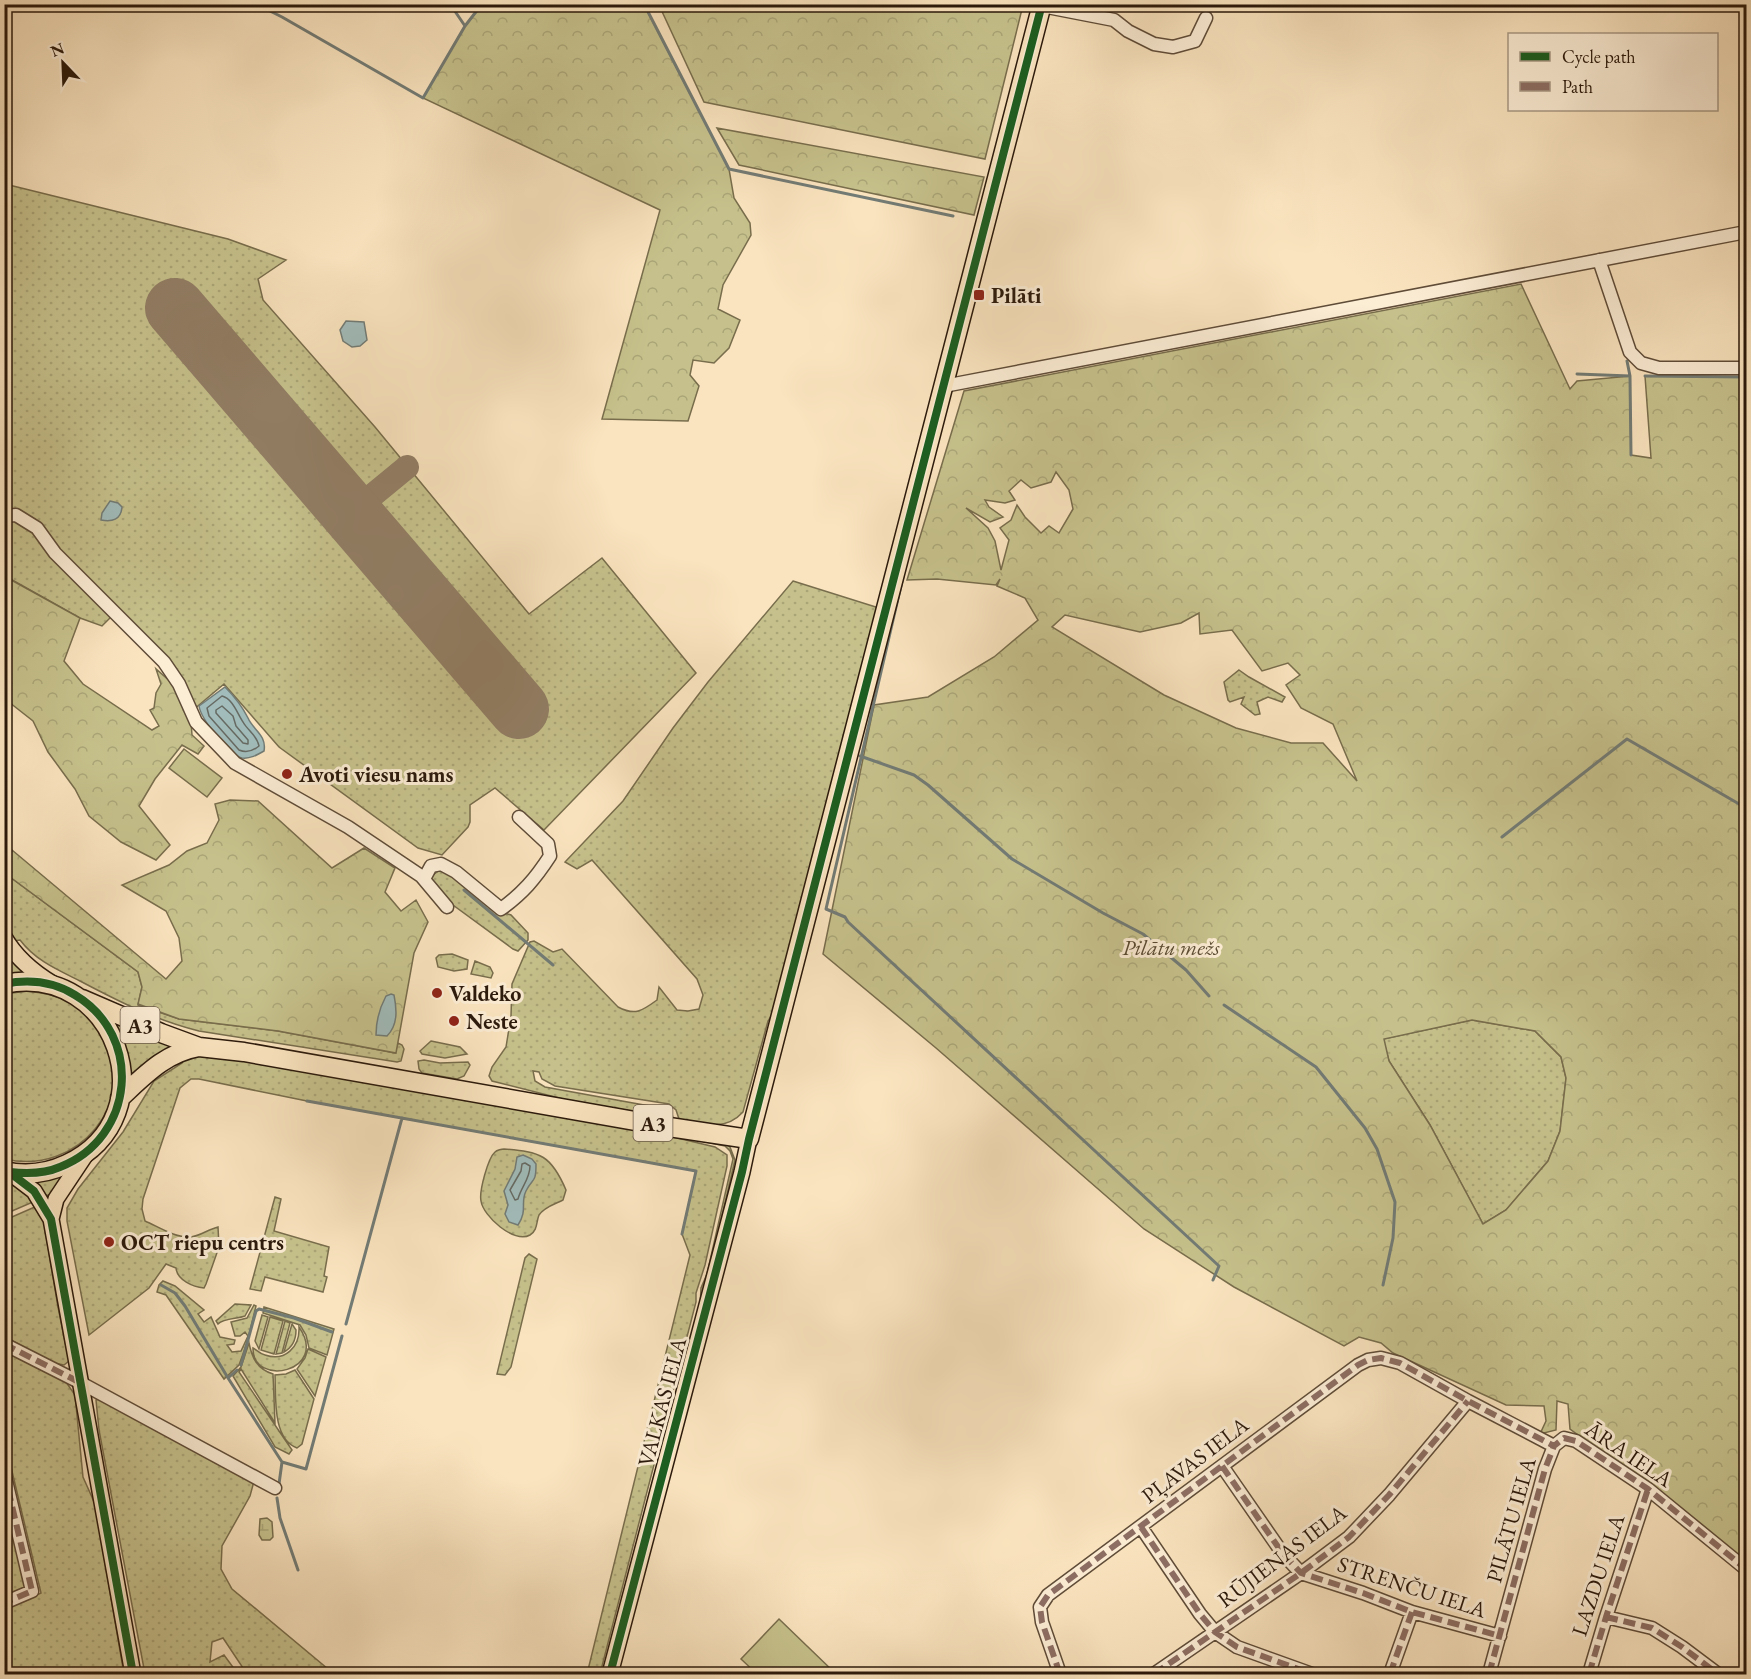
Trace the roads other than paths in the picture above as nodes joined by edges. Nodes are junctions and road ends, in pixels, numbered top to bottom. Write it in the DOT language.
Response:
graph roads {
  1 [pos="1042,5"];
  2 [pos="1206,18"];
  3 [pos="1746,232"];
  4 [pos="1599,260"];
  5 [pos="1746,368"];
  6 [pos="944,386"];
  7 [pos="4,516"];
  8 [pos="519,817"];
  9 [pos="424,879"];
  10 [pos="447,907"];
  11 [pos="4,937"];
  12 [pos="4,984"];
  13 [pos="55,986"];
  14 [pos="82,999"];
  15 [pos="200,1047"];
  16 [pos="120,1098"];
  17 [pos="749,1138"];
  18 [pos="88,1151"];
  19 [pos="6,1172"];
  20 [pos="51,1219"];
  21 [pos="5,1346"];
  22 [pos="1381,1359"];
  23 [pos="81,1383"];
  24 [pos="1468,1401"];
  25 [pos="1554,1446"];
  26 [pos="1222,1466"];
  27 [pos="4,1472"];
  28 [pos="275,1488"];
  29 [pos="1648,1489"];
  30 [pos="1141,1527"];
  31 [pos="1746,1569"];
  32 [pos="1301,1573"];
  33 [pos="4,1603"];
  34 [pos="1412,1612"];
  35 [pos="1605,1617"];
  36 [pos="1215,1632"];
  37 [pos="1500,1636"];
  38 [pos="133,1674"];
  39 [pos="610,1674"];
  40 [pos="1060,1674"];
  41 [pos="1154,1674"];
  42 [pos="1312,1674"];
  43 [pos="1390,1674"];
  44 [pos="1489,1674"];
  45 [pos="1589,1674"];
  46 [pos="1718,1674"];
  1 -- 2 [label="street"];
  1 -- 6 [label="highway"];
  3 -- 4 [label="street"];
  4 -- 5 [label="street"];
  4 -- 6 [label="street"];
  6 -- 17 [label="highway"];
  7 -- 9 [label="street"];
  8 -- 9 [label="street"];
  9 -- 10 [label="street"];
  11 -- 13 [label="main road"];
  12 -- 13 [label="highway, A3"];
  13 -- 14 [label="highway, A3"];
  14 -- 15 [label="highway, A3"];
  14 -- 16 [label="highway, A3"];
  15 -- 16 [label="highway, A3"];
  15 -- 17 [label="highway, A3"];
  16 -- 18 [label="highway, A3"];
  17 -- 39 [label="main road, VALKAS IELA"];
  18 -- 19 [label="highway, A3"];
  18 -- 20 [label="main road"];
  19 -- 20 [label="main road"];
  20 -- 23 [label="main road"];
  21 -- 23 [label="street"];
  22 -- 24 [label="street, ĀRA IELA"];
  22 -- 26 [label="street, PĻAVAS IELA"];
  23 -- 28 [label="street"];
  23 -- 38 [label="main road"];
  24 -- 25 [label="street, ĀRA IELA"];
  24 -- 32 [label="street, RŪJIENAS IELA"];
  25 -- 29 [label="street, ĀRA IELA"];
  25 -- 37 [label="street, PILĀTU IELA"];
  26 -- 30 [label="street, PĻAVAS IELA"];
  26 -- 32 [label="street, STRENČU IELA"];
  27 -- 33 [label="street"];
  29 -- 31 [label="street, ĀRA IELA"];
  29 -- 35 [label="street, LAZDU IELA"];
  30 -- 36 [label="street"];
  30 -- 40 [label="street, PĻAVAS IELA"];
  32 -- 34 [label="street, STRENČU IELA"];
  32 -- 36 [label="street, RŪJIENAS IELA"];
  34 -- 37 [label="street, STRENČU IELA"];
  34 -- 43 [label="street"];
  35 -- 45 [label="street, LAZDU IELA"];
  35 -- 46 [label="street"];
  36 -- 41 [label="street, RŪJIENAS IELA"];
  36 -- 42 [label="street"];
  37 -- 44 [label="street, PILĀTU IELA"];
}
